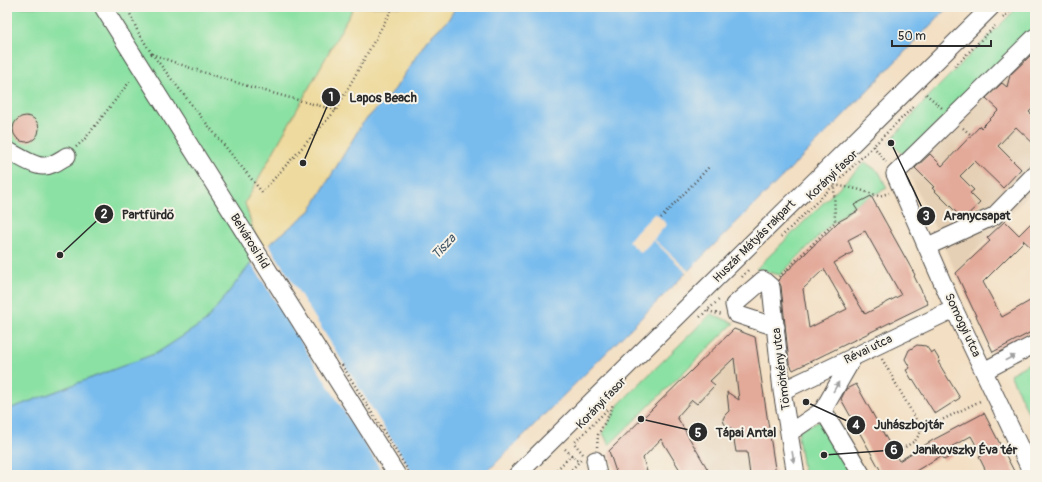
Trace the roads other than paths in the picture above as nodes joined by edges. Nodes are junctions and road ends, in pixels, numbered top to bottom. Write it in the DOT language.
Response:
graph roads {
  1 [pos="103,7"];
  2 [pos="992,7"];
  3 [pos="1035,37"];
  4 [pos="7,150"];
  5 [pos="67,156"];
  6 [pos="1035,174"];
  7 [pos="928,246"];
  8 [pos="954,308"];
  9 [pos="776,327"];
  10 [pos="1035,344"];
  11 [pos="854,356"];
  12 [pos="984,371"];
  13 [pos="782,391"];
  14 [pos="823,410"];
  15 [pos="789,433"];
  16 [pos="397,475"];
  17 [pos="516,475"];
  18 [pos="796,475"];
  19 [pos="862,475"];
  20 [pos="1033,475"];
  1 -- 16 [label="street, Belvárosi híd, bridge"];
  2 -- 17 [label="street, Huszár Mátyás rakpart"];
  3 -- 7 [label="street, Somogyi utca"];
  4 -- 5 [label="street"];
  6 -- 7 [label="street"];
  7 -- 8 [label="street, Somogyi utca"];
  8 -- 11 [label="street, Révai utca"];
  8 -- 12 [label="street, Somogyi utca"];
  9 -- 9 [label="street, Tömörkény utca"];
  9 -- 13 [label="street, Tömörkény utca"];
  12 -- 10 [label="street, one-way"];
  11 -- 13 [label="street, Révai utca"];
  14 -- 11 [label="street, one-way"];
  12 -- 20 [label="street, Somogyi utca"];
  13 -- 15 [label="street, Tömörkény utca"];
  14 -- 15 [label="street"];
  14 -- 19 [label="street"];
  15 -- 18 [label="street, Tömörkény utca, one-way"];
}
